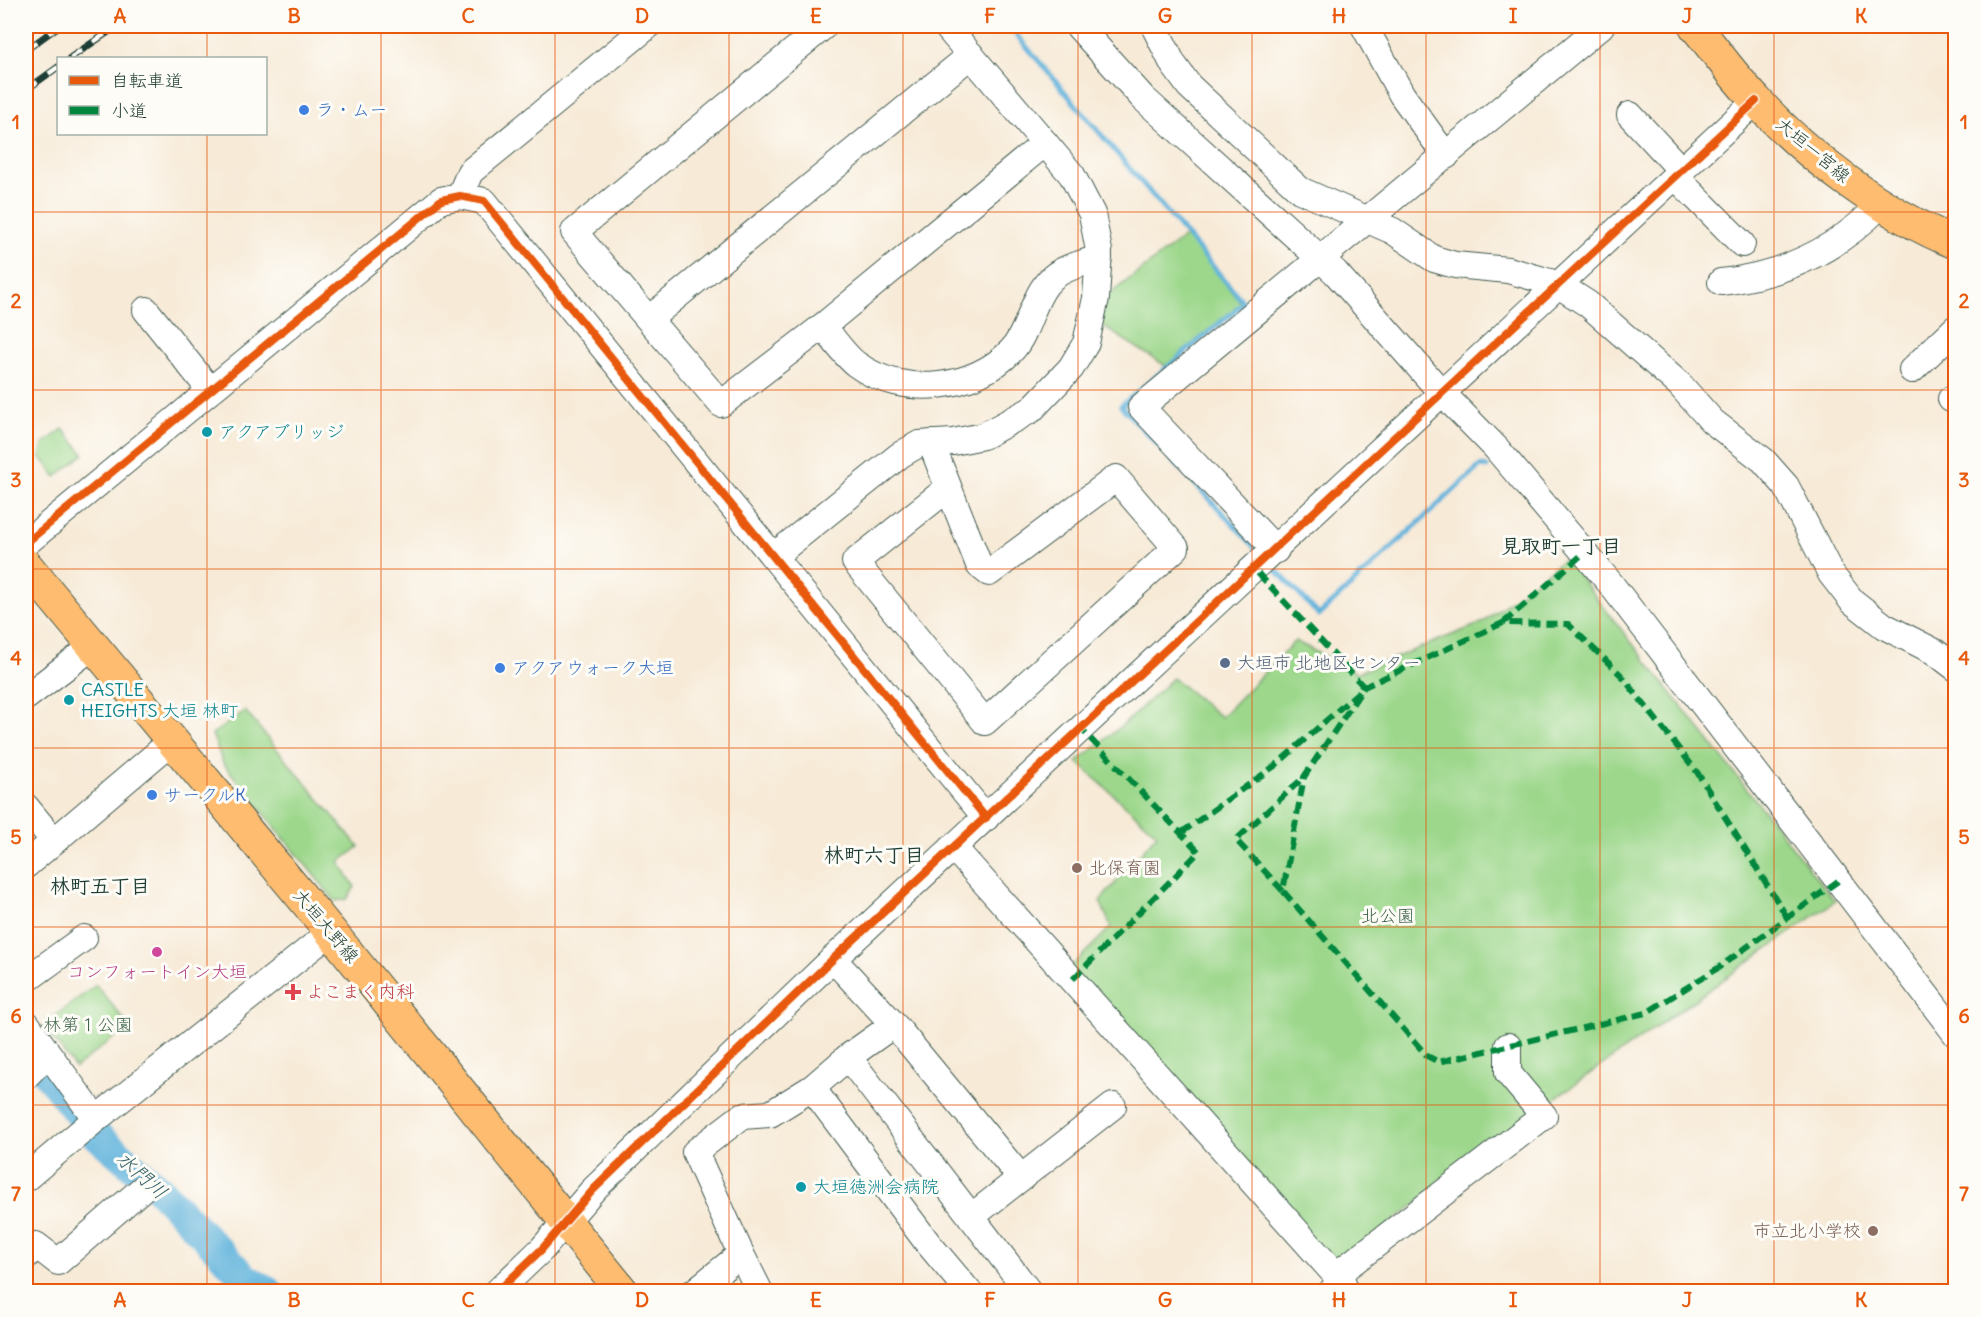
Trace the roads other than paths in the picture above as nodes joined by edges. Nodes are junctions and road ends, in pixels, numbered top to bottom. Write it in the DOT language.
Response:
graph roads {
  1 [pos="648,26"];
  2 [pos="824,26"];
  3 [pos="946,26"];
  4 [pos="1078,26"];
  5 [pos="1154,26"];
  6 [pos="1364,26"];
  7 [pos="1601,26"];
  8 [pos="1695,26"];
  9 [pos="971,55"];
  10 [pos="1756,101"];
  11 [pos="1630,115"];
  12 [pos="1045,143"];
  13 [pos="1446,156"];
  14 [pos="1678,173"];
  15 [pos="460,196"];
  16 [pos="1882,203"];
  17 [pos="1367,219"];
  18 [pos="1950,238"];
  19 [pos="1742,244"];
  20 [pos="1099,258"];
  21 [pos="1320,260"];
  22 [pos="1721,282"];
  23 [pos="1557,284"];
  24 [pos="146,310"];
  25 [pos="649,319"];
  26 [pos="823,326"];
  27 [pos="1956,328"];
  28 [pos="1912,370"];
  29 [pos="210,390"];
  30 [pos="1442,392"];
  31 [pos="931,444"];
  32 [pos="947,489"];
  33 [pos="26,543"];
  34 [pos="1275,550"];
  35 [pos="774,556"];
  36 [pos="26,565"];
  37 [pos="92,647"];
  38 [pos="1956,668"];
  39 [pos="26,697"];
  40 [pos="172,741"];
  41 [pos="26,807"];
  42 [pos="986,818"];
  43 [pos="54,841"];
  44 [pos="953,847"];
  45 [pos="26,865"];
  46 [pos="331,932"];
  47 [pos="84,938"];
  48 [pos="833,959"];
  49 [pos="26,980"];
  50 [pos="26,1023"];
  51 [pos="893,1024"];
  52 [pos="1956,1034"];
  53 [pos="1508,1046"];
  54 [pos="848,1058"];
  55 [pos="37,1064"];
  56 [pos="812,1088"];
  57 [pos="1113,1106"];
  58 [pos="90,1124"];
  59 [pos="26,1178"];
  60 [pos="1021,1178"];
  61 [pos="142,1189"];
  62 [pos="971,1217"];
  63 [pos="567,1220"];
  64 [pos="741,1254"];
  65 [pos="26,1256"];
  66 [pos="1334,1283"];
  67 [pos="497,1292"];
  68 [pos="622,1292"];
  69 [pos="694,1292"];
  70 [pos="760,1292"];
  71 [pos="969,1292"];
  72 [pos="1029,1292"];
  1 -- 15 [label="street"];
  2 -- 25 [label="street"];
  3 -- 9 [label="street"];
  4 -- 21 [label="street"];
  5 -- 17 [label="street"];
  6 -- 13 [label="street"];
  7 -- 13 [label="street"];
  8 -- 10 [label="main road, 大垣一宮線"];
  9 -- 12 [label="street"];
  9 -- 25 [label="street"];
  10 -- 14 [label="street"];
  10 -- 16 [label="main road, 大垣一宮線"];
  11 -- 14 [label="street"];
  12 -- 20 [label="street"];
  12 -- 26 [label="street"];
  13 -- 17 [label="street"];
  14 -- 19 [label="street"];
  14 -- 23 [label="street"];
  15 -- 29 [label="street"];
  15 -- 35 [label="street"];
  16 -- 18 [label="main road, 大垣一宮線"];
  16 -- 22 [label="street"];
  17 -- 21 [label="street"];
  17 -- 23 [label="street"];
  20 -- 26 [label="street"];
  20 -- 31 [label="street"];
  21 -- 30 [label="street"];
  21 -- 34 [label="street"];
  23 -- 30 [label="street"];
  23 -- 38 [label="street"];
  24 -- 29 [label="street"];
  25 -- 26 [label="street"];
  27 -- 28 [label="street"];
  29 -- 33 [label="street"];
  30 -- 34 [label="street"];
  30 -- 52 [label="street"];
  31 -- 32 [label="street"];
  31 -- 35 [label="street"];
  32 -- 32 [label="street"];
  34 -- 42 [label="street"];
  35 -- 42 [label="street"];
  36 -- 37 [label="main road, 大垣大野線"];
  37 -- 39 [label="street"];
  37 -- 40 [label="main road, 大垣大野線"];
  40 -- 43 [label="street"];
  40 -- 46 [label="main road, 大垣大野線"];
  41 -- 43 [label="street"];
  42 -- 44 [label="street"];
  43 -- 45 [label="street"];
  44 -- 48 [label="street"];
  44 -- 66 [label="street"];
  46 -- 58 [label="street"];
  46 -- 63 [label="main road, 大垣大野線"];
  47 -- 49 [label="street"];
  48 -- 51 [label="street"];
  48 -- 63 [label="street"];
  50 -- 55 [label="street"];
  51 -- 54 [label="street"];
  51 -- 60 [label="street"];
  53 -- 66 [label="street"];
  54 -- 56 [label="street"];
  54 -- 62 [label="street"];
  55 -- 58 [label="street"];
  56 -- 64 [label="street"];
  56 -- 71 [label="street"];
  57 -- 60 [label="street"];
  58 -- 59 [label="street"];
  60 -- 62 [label="street"];
  61 -- 65 [label="street"];
  62 -- 72 [label="street"];
  63 -- 67 [label="street"];
  63 -- 68 [label="main road, 大垣大野線"];
  64 -- 69 [label="street"];
  64 -- 70 [label="street"];
}
